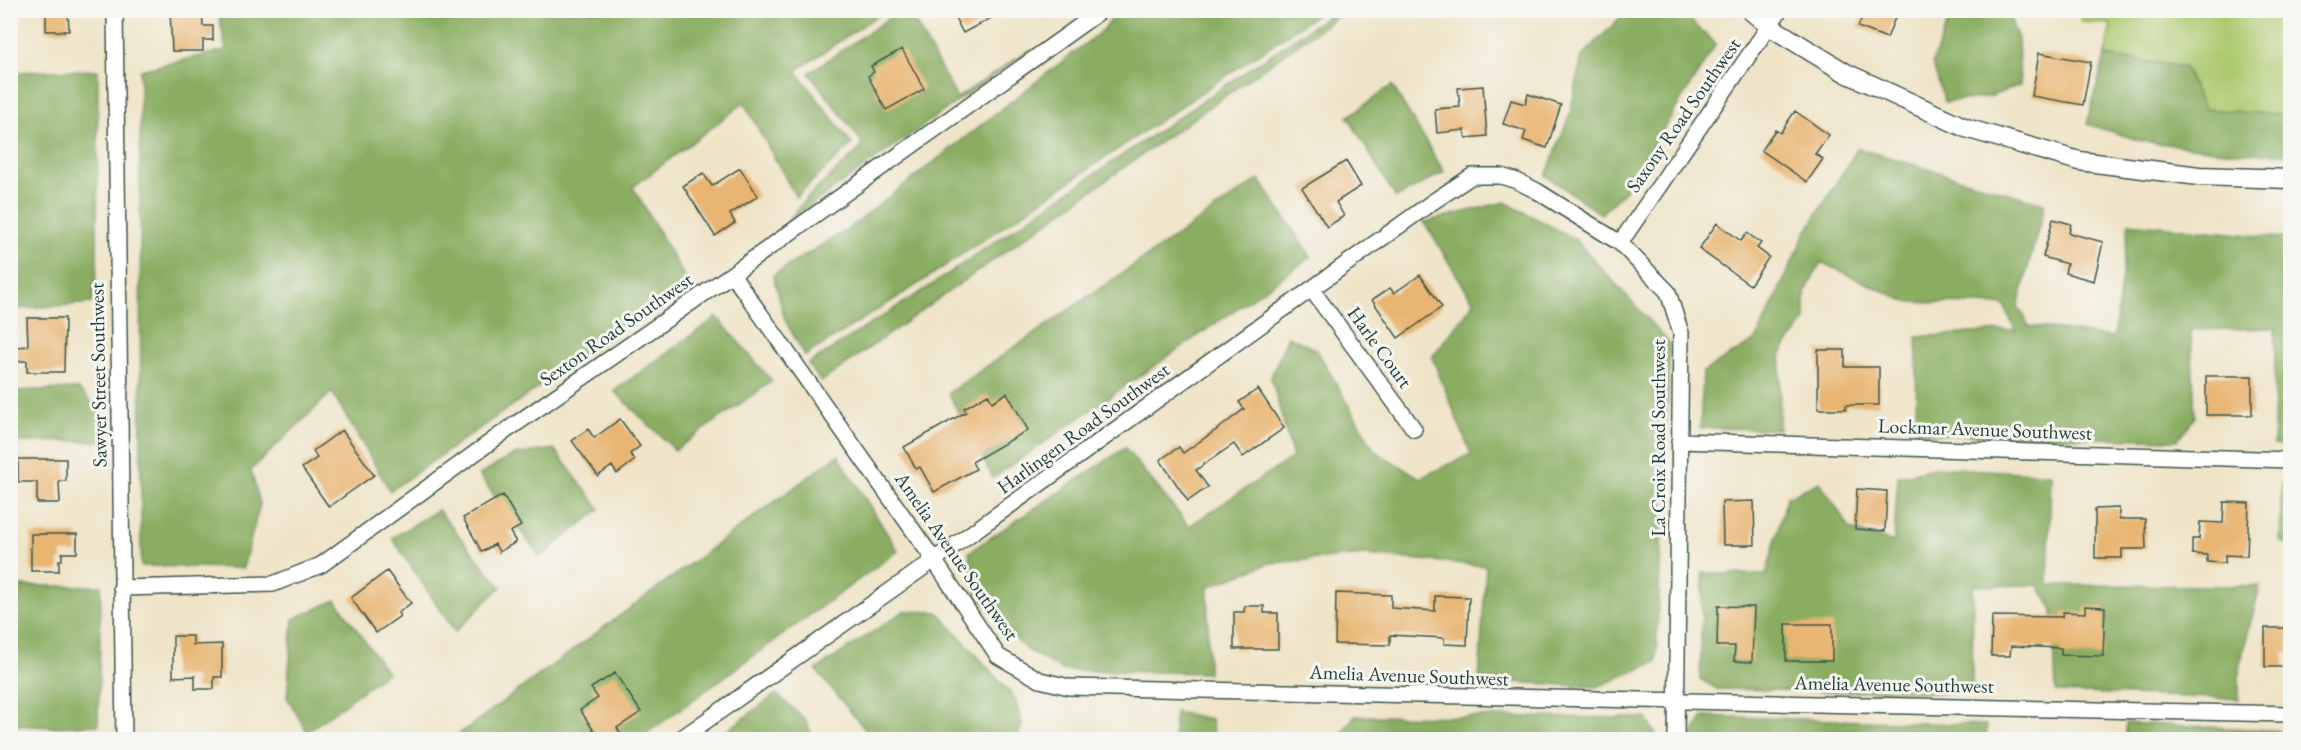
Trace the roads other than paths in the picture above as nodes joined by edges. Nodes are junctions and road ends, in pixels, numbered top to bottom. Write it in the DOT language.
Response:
graph roads {
  1 [pos="115,10"];
  2 [pos="1102,10"];
  3 [pos="1750,10"];
  4 [pos="1780,10"];
  5 [pos="1769,26"];
  6 [pos="2290,179"];
  7 [pos="1517,181"];
  8 [pos="1620,243"];
  9 [pos="732,274"];
  10 [pos="1312,290"];
  11 [pos="1414,429"];
  12 [pos="1679,441"];
  13 [pos="2290,460"];
  14 [pos="934,560"];
  15 [pos="121,588"];
  16 [pos="1676,700"];
  17 [pos="2290,714"];
  18 [pos="124,740"];
  19 [pos="679,740"];
  20 [pos="1676,740"];
  1 -- 15 [label="street, Sawyer Street Southwest"];
  2 -- 9 [label="street, Sexton Road Southwest"];
  3 -- 5 [label="street"];
  4 -- 5 [label="street, Saxony Road Southwest"];
  5 -- 6 [label="street"];
  5 -- 8 [label="street, Saxony Road Southwest"];
  7 -- 8 [label="street, La Croix Road Southwest"];
  7 -- 10 [label="street, Harlingen Road Southwest"];
  8 -- 12 [label="street, La Croix Road Southwest"];
  9 -- 14 [label="street, Amelia Avenue Southwest"];
  9 -- 15 [label="street, Sexton Road Southwest"];
  10 -- 11 [label="street, Harle Court"];
  10 -- 14 [label="street, Harlingen Road Southwest"];
  12 -- 13 [label="street, Lockmar Avenue Southwest"];
  12 -- 16 [label="street, La Croix Road Southwest"];
  14 -- 16 [label="street, Amelia Avenue Southwest"];
  14 -- 19 [label="street, Harlingen Road Southwest"];
  15 -- 18 [label="street, Sawyer Street Southwest"];
  16 -- 17 [label="street, Amelia Avenue Southwest"];
  16 -- 20 [label="street, La Croix Road Southwest"];
}
